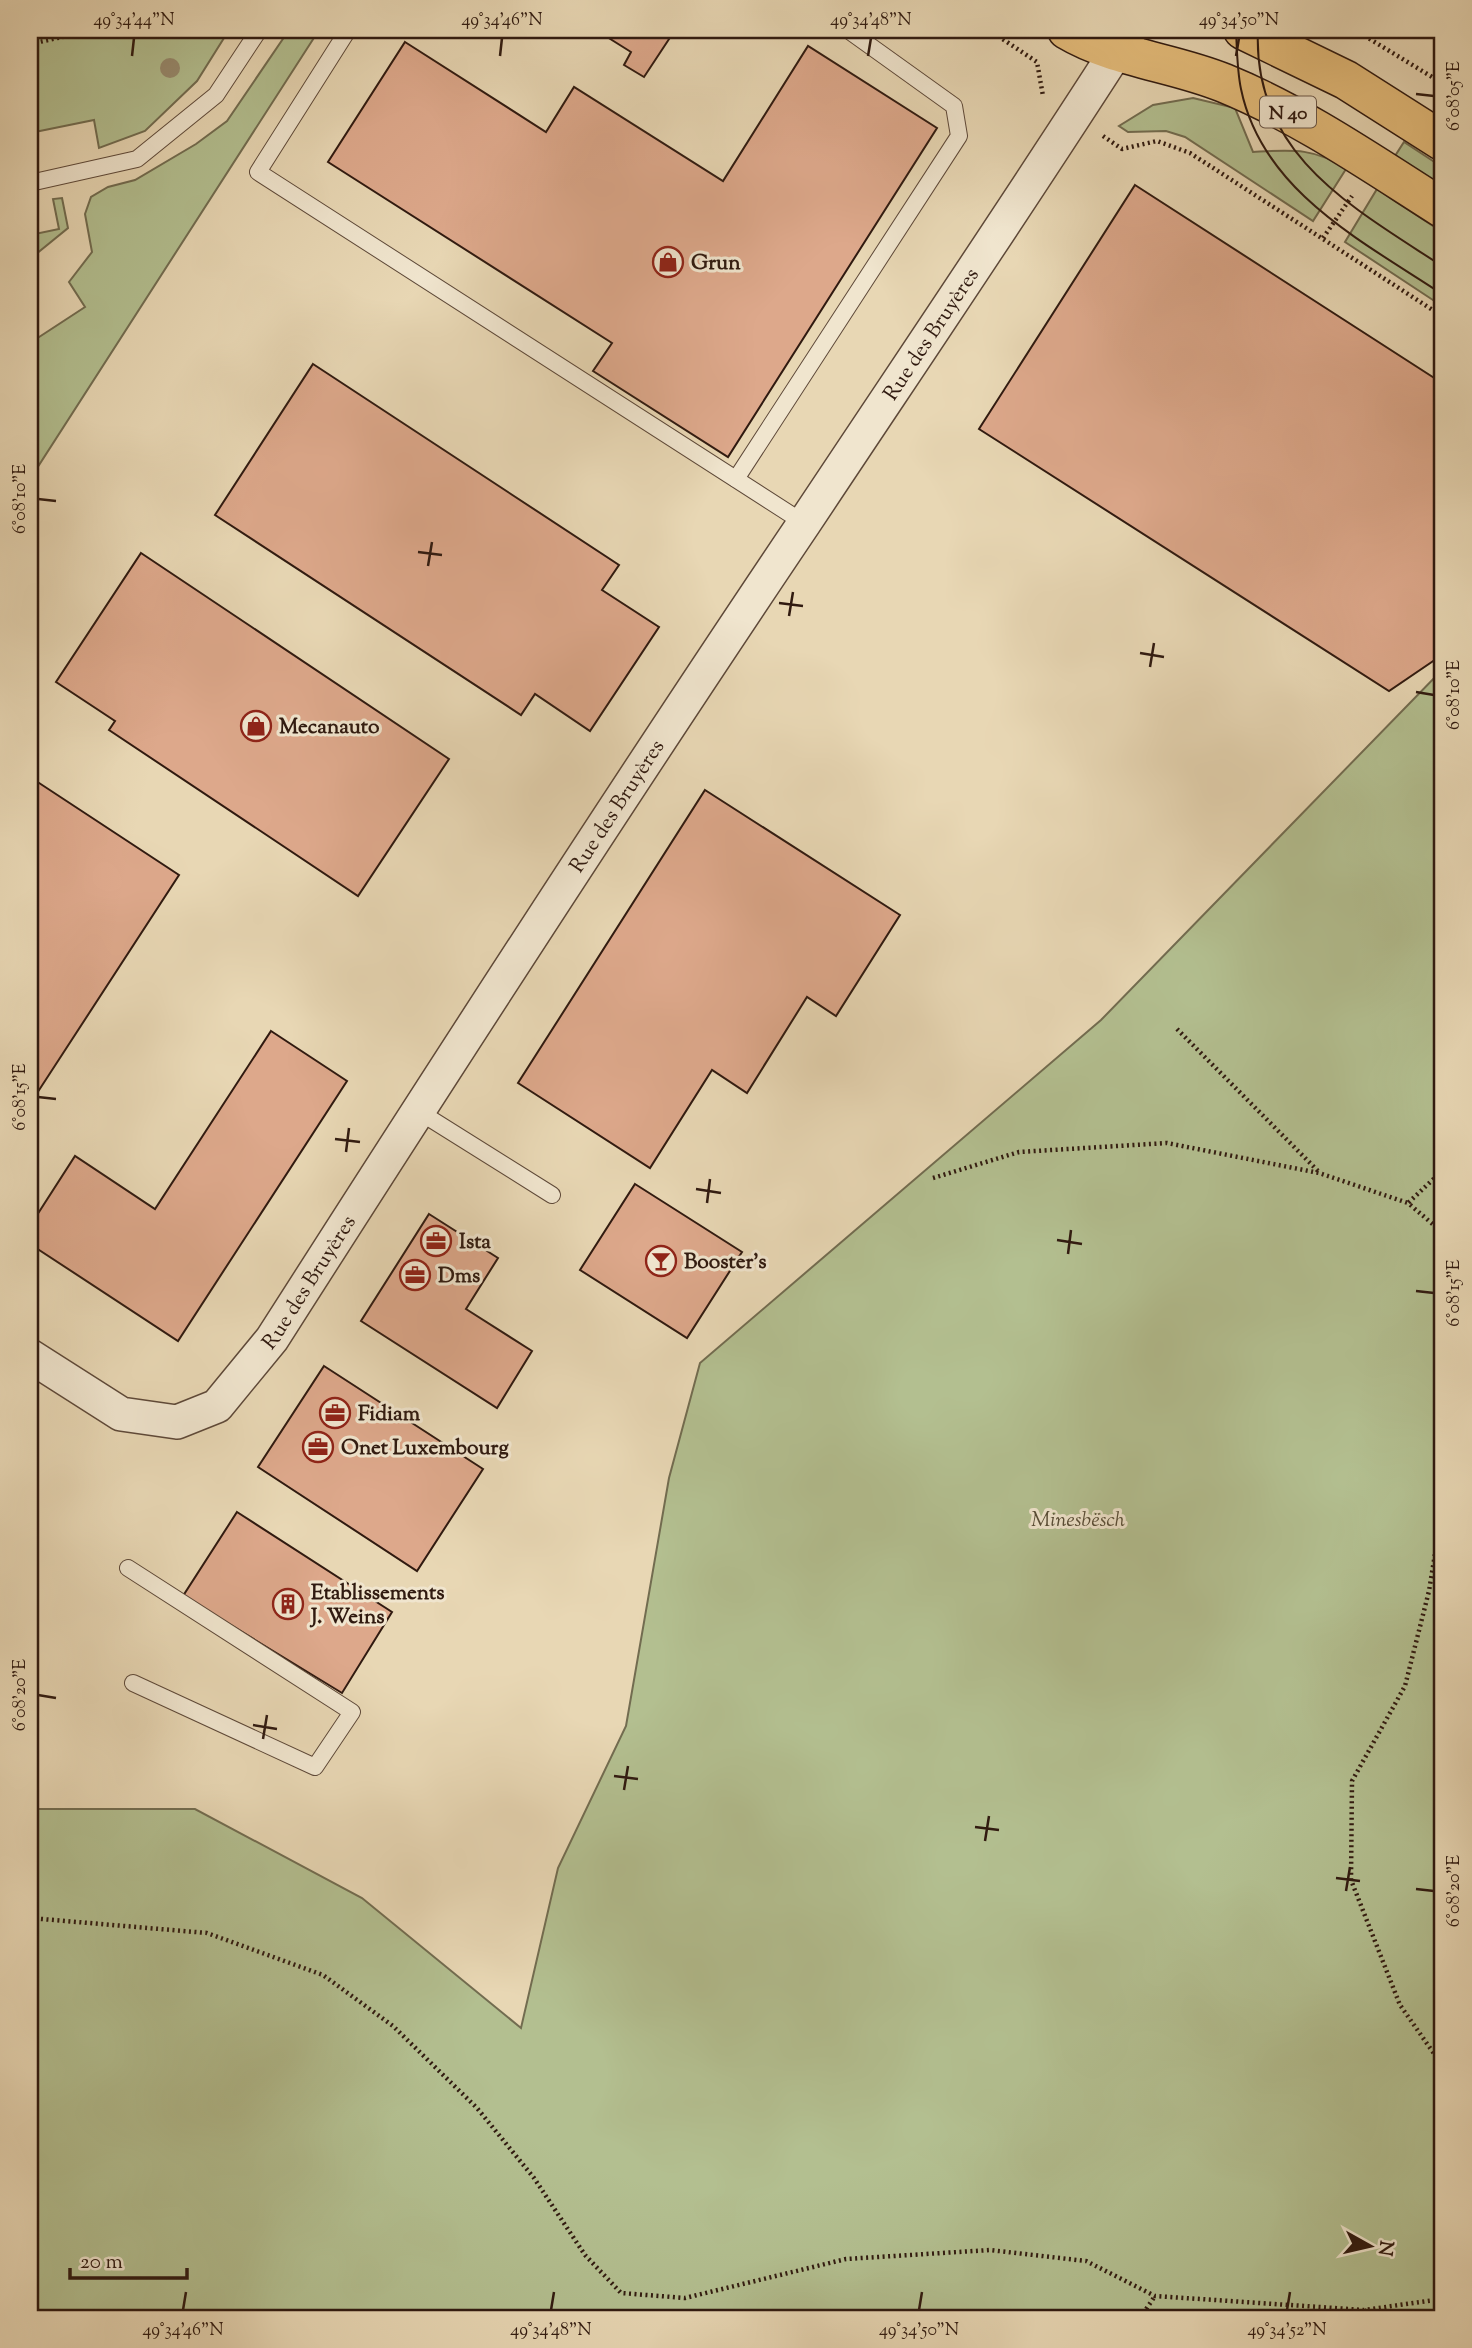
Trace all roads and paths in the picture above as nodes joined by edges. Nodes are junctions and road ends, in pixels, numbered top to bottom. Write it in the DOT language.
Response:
graph roads {
  1 [pos="94,30"];
  2 [pos="258,30"];
  3 [pos="348,30"];
  4 [pos="848,30"];
  5 [pos="989,30"];
  6 [pos="1067,30"];
  7 [pos="1243,30"];
  8 [pos="1355,30"];
  9 [pos="1123,40"];
  10 [pos="30,44"];
  11 [pos="1442,83"];
  12 [pos="1042,96"];
  13 [pos="1107,140"];
  14 [pos="1442,141"];
  15 [pos="30,183"];
  16 [pos="1442,208"];
  17 [pos="1442,316"];
  18 [pos="736,479"];
  19 [pos="804,523"];
  20 [pos="1177,1029"];
  21 [pos="418,1111"];
  22 [pos="1442,1171"];
  23 [pos="1319,1173"];
  24 [pos="933,1178"];
  25 [pos="552,1195"];
  26 [pos="1408,1203"];
  27 [pos="1442,1232"];
  28 [pos="30,1356"];
  29 [pos="1442,1511"];
  30 [pos="128,1568"];
  31 [pos="133,1683"];
  32 [pos="30,1918"];
  33 [pos="1442,2065"];
  34 [pos="1155,2296"];
  35 [pos="1442,2299"];
  36 [pos="1364,2310"];
  37 [pos="1140,2318"];
  38 [pos="1373,2318"];
  1 -- 10 [label="path"];
  2 -- 15 [label="lane"];
  3 -- 18 [label="lane"];
  4 -- 18 [label="lane"];
  5 -- 12 [label="path"];
  6 -- 9 [label="main road, N 40"];
  7 -- 14 [label="main road, N 40"];
  8 -- 11 [label="path"];
  9 -- 16 [label="main road, N 40"];
  9 -- 19 [label="street, Rue des Bruyères"];
  13 -- 17 [label="path"];
  18 -- 19 [label="lane"];
  19 -- 21 [label="street, Rue des Bruyères"];
  20 -- 23 [label="path"];
  21 -- 25 [label="lane"];
  21 -- 28 [label="street, Rue des Bruyères"];
  22 -- 26 [label="path"];
  23 -- 24 [label="path"];
  23 -- 26 [label="path"];
  26 -- 27 [label="path"];
  29 -- 33 [label="path"];
  30 -- 31 [label="lane"];
  32 -- 34 [label="path"];
  34 -- 36 [label="path"];
  34 -- 37 [label="path"];
  35 -- 36 [label="path"];
  36 -- 38 [label="path"];
}
